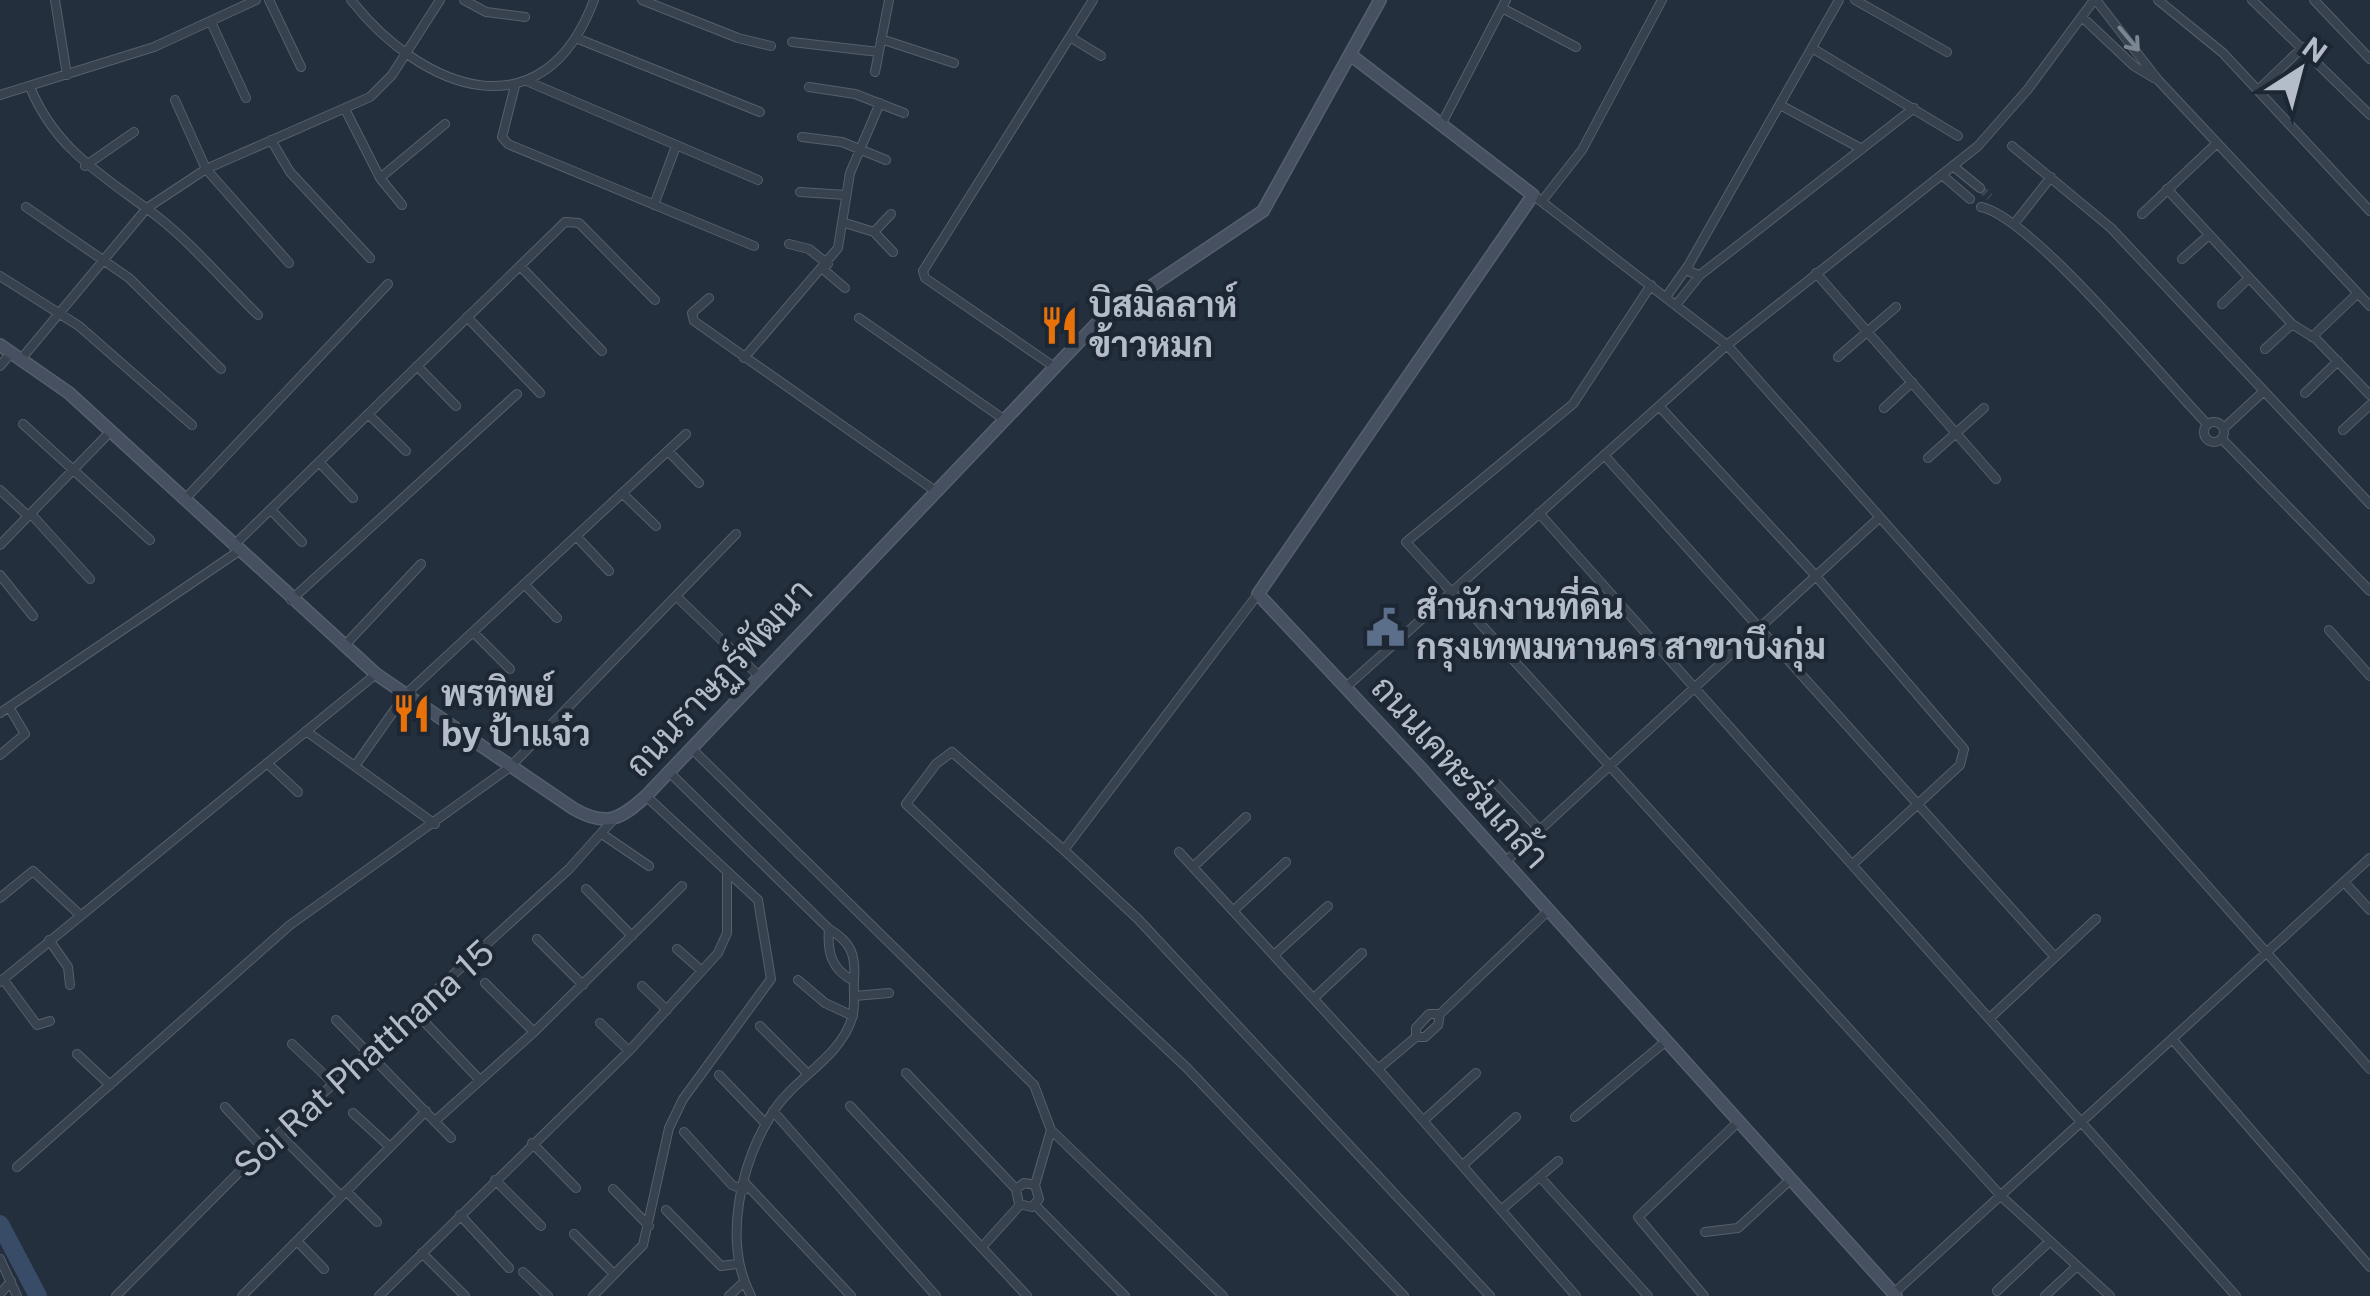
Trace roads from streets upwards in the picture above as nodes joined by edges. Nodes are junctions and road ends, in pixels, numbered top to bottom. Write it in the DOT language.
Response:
graph roads {
  1 [pos="55,0"];
  2 [pos="256,0"];
  3 [pos="269,0"];
  4 [pos="351,0"];
  5 [pos="440,0"];
  6 [pos="464,0"];
  7 [pos="594,0"];
  8 [pos="642,0"];
  9 [pos="889,0"];
  10 [pos="1093,0"];
  11 [pos="1380,0"];
  12 [pos="1662,0"];
  13 [pos="1838,0"];
  14 [pos="1855,0"];
  15 [pos="2079,0"];
  16 [pos="2158,0"];
  17 [pos="2252,0"];
  18 [pos="2314,0"];
  19 [pos="2093,2"];
  20 [pos="1504,4"];
  21 [pos="525,17"];
  22 [pos="2082,17"];
  23 [pos="211,22"];
  24 [pos="576,38"];
  25 [pos="1070,38"];
  26 [pos="881,39"];
  27 [pos="792,42"];
  28 [pos="771,46"];
  29 [pos="1576,48"];
  30 [pos="1812,48"];
  31 [pos="2303,48"];
  32 [pos="408,51"];
  33 [pos="878,52"];
  34 [pos="1946,52"];
  35 [pos="1100,56"];
  36 [pos="1352,56"];
  37 [pos="2370,59"];
  38 [pos="954,63"];
  39 [pos="301,66"];
  40 [pos="875,72"];
  41 [pos="67,75"];
  42 [pos="2158,80"];
  43 [pos="530,82"];
  44 [pos="514,86"];
  45 [pos="30,87"];
  46 [pos="809,87"];
  47 [pos="2258,90"];
  48 [pos="0,95"];
  49 [pos="246,98"];
  50 [pos="175,100"];
  51 [pos="880,102"];
  52 [pos="1780,105"];
  53 [pos="1914,108"];
  54 [pos="346,111"];
  55 [pos="760,112"];
  56 [pos="904,113"];
  57 [pos="2370,115"];
  58 [pos="444,124"];
  59 [pos="1441,126"];
  60 [pos="134,132"];
  61 [pos="1958,136"];
  62 [pos="802,137"];
  63 [pos="272,141"];
  64 [pos="2217,142"];
  65 [pos="676,146"];
  66 [pos="2012,146"];
  67 [pos="858,147"];
  68 [pos="1862,149"];
  69 [pos="886,160"];
  70 [pos="85,166"];
  71 [pos="1953,166"];
  72 [pos="206,169"];
  73 [pos="1942,175"];
  74 [pos="2052,177"];
  75 [pos="380,178"];
  76 [pos="758,180"];
  77 [pos="1980,188"];
  78 [pos="2167,190"];
  79 [pos="800,192"];
  80 [pos="846,195"];
  81 [pos="1990,197"];
  82 [pos="1537,198"];
  83 [pos="1970,199"];
  84 [pos="654,204"];
  85 [pos="402,205"];
  86 [pos="26,207"];
  87 [pos="1981,207"];
  88 [pos="147,208"];
  89 [pos="1995,210"];
  90 [pos="2370,211"];
  91 [pos="891,214"];
  92 [pos="2142,214"];
  93 [pos="845,223"];
  94 [pos="2014,224"];
  95 [pos="874,232"];
  96 [pos="2208,235"];
  97 [pos="789,244"];
  98 [pos="754,246"];
  99 [pos="893,252"];
  100 [pos="104,257"];
  101 [pos="370,258"];
  102 [pos="2182,260"];
  103 [pos="289,263"];
  104 [pos="520,266"];
  105 [pos="1688,266"];
  106 [pos="826,267"];
  107 [pos="1816,273"];
  108 [pos="1700,275"];
  109 [pos="0,276"];
  110 [pos="2249,278"];
  111 [pos="388,284"];
  112 [pos="1651,285"];
  113 [pos="844,288"];
  114 [pos="2358,293"];
  115 [pos="1666,297"];
  116 [pos="709,298"];
  117 [pos="655,300"];
  118 [pos="2222,304"];
  119 [pos="1676,305"];
  120 [pos="2370,306"];
  121 [pos="1896,307"];
  122 [pos="57,311"];
  123 [pos="258,315"];
  124 [pos="467,317"];
  125 [pos="859,318"];
  126 [pos="2292,324"];
  127 [pos="1867,331"];
  128 [pos="2312,337"];
  129 [pos="1726,345"];
  130 [pos="7,349"];
  131 [pos="2265,349"];
  132 [pos="602,351"];
  133 [pos="1838,357"];
  134 [pos="744,358"];
  135 [pos="2338,362"];
  136 [pos="0,366"];
  137 [pos="417,366"];
  138 [pos="1054,366"];
  139 [pos="222,369"];
  140 [pos="1912,382"];
  141 [pos="2264,391"];
  142 [pos="540,393"];
  143 [pos="2306,393"];
  144 [pos="517,394"];
  145 [pos="2370,396"];
  146 [pos="2370,405"];
  147 [pos="456,406"];
  148 [pos="1659,406"];
  149 [pos="1884,408"];
  150 [pos="1984,408"];
  151 [pos="368,414"];
  152 [pos="1002,418"];
  153 [pos="23,424"];
  154 [pos="2207,424"];
  155 [pos="192,425"];
  156 [pos="2343,430"];
  157 [pos="111,431"];
  158 [pos="1956,432"];
  159 [pos="686,434"];
  160 [pos="2223,434"];
  161 [pos="406,451"];
  162 [pos="668,451"];
  163 [pos="1604,455"];
  164 [pos="1928,458"];
  165 [pos="319,462"];
  166 [pos="74,469"];
  167 [pos="1996,479"];
  168 [pos="699,484"];
  169 [pos="0,490"];
  170 [pos="934,490"];
  171 [pos="622,493"];
  172 [pos="353,498"];
  173 [pos="185,499"];
  174 [pos="2370,504"];
  175 [pos="270,510"];
  176 [pos="1539,513"];
  177 [pos="30,515"];
  178 [pos="1879,518"];
  179 [pos="656,526"];
  180 [pos="736,534"];
  181 [pos="576,536"];
  182 [pos="150,540"];
  183 [pos="302,542"];
  184 [pos="0,545"];
  185 [pos="236,548"];
  186 [pos="421,564"];
  187 [pos="609,571"];
  188 [pos="0,575"];
  189 [pos="1815,575"];
  190 [pos="90,578"];
  191 [pos="524,584"];
  192 [pos="2370,591"];
  193 [pos="1450,592"];
  194 [pos="1258,594"];
  195 [pos="676,596"];
  196 [pos="291,600"];
  197 [pos="34,616"];
  198 [pos="557,618"];
  199 [pos="1758,628"];
  200 [pos="2328,630"];
  201 [pos="474,632"];
  202 [pos="345,645"];
  203 [pos="510,669"];
  204 [pos="376,674"];
  205 [pos="759,676"];
  206 [pos="2370,676"];
  207 [pos="1694,686"];
  208 [pos="1346,687"];
  209 [pos="405,695"];
  210 [pos="9,707"];
  211 [pos="0,713"];
  212 [pos="306,731"];
  213 [pos="692,748"];
  214 [pos="0,755"];
  215 [pos="266,763"];
  216 [pos="355,766"];
  217 [pos="510,767"];
  218 [pos="1608,767"];
  219 [pos="670,772"];
  220 [pos="1497,784"];
  221 [pos="298,792"];
  222 [pos="646,796"];
  223 [pos="1917,805"];
  224 [pos="1246,818"];
  225 [pos="612,821"];
  226 [pos="435,824"];
  227 [pos="1540,830"];
  228 [pos="602,834"];
  229 [pos="1064,850"];
  230 [pos="1179,852"];
  231 [pos="2370,858"];
  232 [pos="1286,862"];
  233 [pos="1505,862"];
  234 [pos="1854,863"];
  235 [pos="649,866"];
  236 [pos="1194,867"];
  237 [pos="727,874"];
  238 [pos="2344,882"];
  239 [pos="682,886"];
  240 [pos="586,889"];
  241 [pos="0,898"];
  242 [pos="1328,906"];
  243 [pos="1234,910"];
  244 [pos="2370,910"];
  245 [pos="1548,911"];
  246 [pos="79,914"];
  247 [pos="2096,919"];
  248 [pos="829,929"];
  249 [pos="632,936"];
  250 [pos="537,939"];
  251 [pos="49,940"];
  252 [pos="677,949"];
  253 [pos="2267,952"];
  254 [pos="1275,954"];
  255 [pos="1362,954"];
  256 [pos="2056,957"];
  257 [pos="702,972"];
  258 [pos="798,980"];
  259 [pos="2,981"];
  260 [pos="854,981"];
  261 [pos="484,982"];
  262 [pos="583,985"];
  263 [pos="70,986"];
  264 [pos="642,986"];
  265 [pos="890,992"];
  266 [pos="855,996"];
  267 [pos="1314,998"];
  268 [pos="667,1010"];
  269 [pos="416,1012"];
  270 [pos="853,1016"];
  271 [pos="1991,1017"];
  272 [pos="50,1020"];
  273 [pos="336,1020"];
  274 [pos="600,1023"];
  275 [pos="760,1026"];
  276 [pos="534,1032"];
  277 [pos="2173,1040"];
  278 [pos="1665,1042"];
  279 [pos="292,1044"];
  280 [pos="629,1051"];
  281 [pos="365,1052"];
  282 [pos="78,1054"];
  283 [pos="1378,1069"];
  284 [pos="2370,1070"];
  285 [pos="906,1073"];
  286 [pos="1476,1073"];
  287 [pos="808,1074"];
  288 [pos="719,1076"];
  289 [pos="479,1079"];
  290 [pos="333,1083"];
  291 [pos="110,1084"];
  292 [pos="850,1106"];
  293 [pos="224,1107"];
  294 [pos="426,1111"];
  295 [pos="773,1111"];
  296 [pos="353,1112"];
  297 [pos="1516,1116"];
  298 [pos="1576,1117"];
  299 [pos="435,1120"];
  300 [pos="1424,1120"];
  301 [pos="1738,1122"];
  302 [pos="2084,1122"];
  303 [pos="766,1124"];
  304 [pos="1051,1130"];
  305 [pos="684,1132"];
  306 [pos="278,1134"];
  307 [pos="451,1138"];
  308 [pos="532,1143"];
  309 [pos="264,1148"];
  310 [pos="390,1148"];
  311 [pos="1558,1162"];
  312 [pos="1463,1165"];
  313 [pos="17,1168"];
  314 [pos="1540,1178"];
  315 [pos="495,1180"];
  316 [pos="1790,1180"];
  317 [pos="1035,1185"];
  318 [pos="744,1187"];
  319 [pos="576,1188"];
  320 [pos="613,1189"];
  321 [pos="1016,1190"];
  322 [pos="344,1194"];
  323 [pos="2002,1197"];
  324 [pos="1020,1204"];
  325 [pos="1035,1205"];
  326 [pos="666,1210"];
  327 [pos="1501,1210"];
  328 [pos="460,1216"];
  329 [pos="377,1222"];
  330 [pos="541,1226"];
  331 [pos="648,1226"];
  332 [pos="1705,1232"];
  333 [pos="574,1234"];
  334 [pos="297,1240"];
  335 [pos="2050,1241"];
  336 [pos="982,1247"];
  337 [pos="422,1253"];
  338 [pos="0,1259"];
  339 [pos="737,1264"];
  340 [pos="2077,1266"];
  341 [pos="2370,1267"];
  342 [pos="509,1268"];
  343 [pos="324,1269"];
  344 [pos="523,1272"];
  345 [pos="614,1274"];
  346 [pos="11,1281"];
  347 [pos="744,1282"];
  348 [pos="387,1287"];
  349 [pos="1997,1290"];
  350 [pos="0,1294"];
  351 [pos="249,1294"];
  352 [pos="1895,1294"];
  353 [pos="17,1296"];
  354 [pos="116,1296"];
  355 [pos="378,1296"];
  356 [pos="396,1296"];
  357 [pos="465,1296"];
  358 [pos="548,1296"];
  359 [pos="594,1296"];
  360 [pos="730,1296"];
  361 [pos="751,1296"];
  362 [pos="851,1296"];
  363 [pos="936,1296"];
  364 [pos="1027,1296"];
  365 [pos="1124,1296"];
  366 [pos="1223,1296"];
  367 [pos="1404,1296"];
  368 [pos="1490,1296"];
  369 [pos="1576,1296"];
  370 [pos="1648,1296"];
  371 [pos="1704,1296"];
  372 [pos="2045,1296"];
  373 [pos="2110,1296"];
  374 [pos="2236,1296"];
  1 -- 41 [label="street"];
  2 -- 23 [label="street"];
  3 -- 39 [label="street"];
  4 -- 32 [label="street"];
  5 -- 32 [label="street"];
  6 -- 21 [label="street"];
  7 -- 24 [label="street"];
  8 -- 28 [label="street"];
  9 -- 26 [label="street"];
  10 -- 25 [label="street"];
  11 -- 36 [label="street, ถนนราษฏร์พัฒนา"];
  12 -- 82 [label="street"];
  13 -- 30 [label="street"];
  14 -- 34 [label="street"];
  15 -- 19 [label="street"];
  16 -- 47 [label="street"];
  17 -- 31 [label="street"];
  18 -- 37 [label="street"];
  19 -- 22 [label="street"];
  19 -- 42 [label="street, one-way"];
  20 -- 29 [label="street"];
  20 -- 59 [label="street"];
  22 -- 42 [label="street"];
  22 -- 71 [label="street"];
  23 -- 41 [label="street"];
  23 -- 49 [label="street"];
  24 -- 43 [label="street"];
  24 -- 55 [label="street"];
  25 -- 35 [label="street"];
  25 -- 138 [label="street"];
  26 -- 33 [label="street"];
  26 -- 38 [label="street"];
  27 -- 33 [label="street"];
  30 -- 52 [label="street"];
  30 -- 53 [label="street"];
  31 -- 47 [label="street"];
  31 -- 57 [label="street"];
  32 -- 44 [label="street"];
  32 -- 54 [label="street"];
  33 -- 40 [label="street"];
  36 -- 59 [label="street"];
  36 -- 138 [label="street, ถนนราษฏร์พัฒนา"];
  41 -- 45 [label="street"];
  42 -- 64 [label="street"];
  43 -- 44 [label="street"];
  43 -- 65 [label="street"];
  44 -- 84 [label="street"];
  45 -- 48 [label="street"];
  45 -- 70 [label="street"];
  46 -- 51 [label="street"];
  47 -- 90 [label="street"];
  50 -- 72 [label="street"];
  51 -- 56 [label="street"];
  51 -- 67 [label="street"];
  52 -- 68 [label="street"];
  52 -- 105 [label="street"];
  53 -- 61 [label="street"];
  53 -- 68 [label="street"];
  54 -- 63 [label="street"];
  54 -- 75 [label="street"];
  58 -- 75 [label="street"];
  59 -- 82 [label="street"];
  60 -- 70 [label="street"];
  62 -- 67 [label="street"];
  63 -- 72 [label="street"];
  63 -- 101 [label="street"];
  64 -- 78 [label="street"];
  64 -- 114 [label="street"];
  65 -- 76 [label="street"];
  65 -- 84 [label="street"];
  66 -- 74 [label="street"];
  67 -- 69 [label="street"];
  67 -- 80 [label="street"];
  68 -- 108 [label="street"];
  70 -- 88 [label="street"];
  71 -- 73 [label="street"];
  71 -- 77 [label="street"];
  72 -- 88 [label="street"];
  72 -- 103 [label="street"];
  73 -- 83 [label="street"];
  73 -- 107 [label="street"];
  74 -- 94 [label="street"];
  74 -- 141 [label="street"];
  75 -- 85 [label="street"];
  78 -- 92 [label="street"];
  78 -- 96 [label="street"];
  79 -- 80 [label="street"];
  80 -- 93 [label="street"];
  81 -- 89 [label="street"];
  82 -- 112 [label="street"];
  82 -- 194 [label="street"];
  84 -- 98 [label="street"];
  86 -- 100 [label="street"];
  87 -- 89 [label="street"];
  88 -- 100 [label="street"];
  88 -- 123 [label="street"];
  89 -- 94 [label="street"];
  91 -- 95 [label="street"];
  93 -- 95 [label="street"];
  93 -- 106 [label="street"];
  94 -- 154 [label="street"];
  95 -- 99 [label="street"];
  96 -- 102 [label="street"];
  96 -- 110 [label="street"];
  97 -- 106 [label="street"];
  100 -- 122 [label="street"];
  100 -- 139 [label="street"];
  104 -- 117 [label="street"];
  104 -- 124 [label="street"];
  104 -- 132 [label="street"];
  105 -- 108 [label="street"];
  105 -- 115 [label="street"];
  106 -- 113 [label="street"];
  106 -- 134 [label="street"];
  107 -- 127 [label="street"];
  107 -- 129 [label="street"];
  108 -- 119 [label="street"];
  109 -- 122 [label="street"];
  110 -- 118 [label="street"];
  110 -- 126 [label="street"];
  111 -- 173 [label="street"];
  112 -- 115 [label="street"];
  112 -- 193 [label="street"];
  114 -- 120 [label="street"];
  114 -- 128 [label="street"];
  115 -- 119 [label="street"];
  116 -- 134 [label="street"];
  119 -- 129 [label="street"];
  121 -- 127 [label="street"];
  122 -- 130 [label="street"];
  122 -- 155 [label="street"];
  124 -- 137 [label="street"];
  124 -- 142 [label="street"];
  125 -- 152 [label="street"];
  126 -- 128 [label="street"];
  126 -- 131 [label="street"];
  127 -- 133 [label="street"];
  127 -- 140 [label="street"];
  128 -- 135 [label="street"];
  129 -- 148 [label="street"];
  129 -- 178 [label="street"];
  130 -- 136 [label="street"];
  130 -- 157 [label="street, ถนนราษฏร์พัฒนา"];
  134 -- 170 [label="street"];
  135 -- 143 [label="street"];
  135 -- 145 [label="street"];
  137 -- 147 [label="street"];
  137 -- 151 [label="street"];
  138 -- 152 [label="street, ถนนราษฏร์พัฒนา"];
  140 -- 149 [label="street"];
  140 -- 158 [label="street"];
  141 -- 160 [label="street"];
  141 -- 174 [label="street"];
  144 -- 196 [label="street"];
  146 -- 156 [label="street"];
  148 -- 163 [label="street"];
  148 -- 189 [label="street"];
  150 -- 158 [label="street"];
  151 -- 161 [label="street"];
  151 -- 165 [label="street"];
  152 -- 170 [label="street, ถนนราษฏร์พัฒนา"];
  153 -- 166 [label="street"];
  154 -- 160 [label="street"];
  154 -- 160 [label="street"];
  157 -- 166 [label="street"];
  157 -- 173 [label="street, ถนนราษฏร์พัฒนา"];
  158 -- 164 [label="street"];
  158 -- 167 [label="street"];
  159 -- 162 [label="street"];
  160 -- 192 [label="street"];
  162 -- 168 [label="street"];
  162 -- 171 [label="street"];
  163 -- 176 [label="street"];
  163 -- 199 [label="street"];
  165 -- 172 [label="street"];
  165 -- 175 [label="street"];
  166 -- 177 [label="street"];
  166 -- 182 [label="street"];
  169 -- 177 [label="street"];
  170 -- 205 [label="street, ถนนราษฏร์พัฒนา"];
  171 -- 179 [label="street"];
  171 -- 181 [label="street"];
  173 -- 185 [label="street, ถนนราษฏร์พัฒนา"];
  175 -- 183 [label="street"];
  175 -- 185 [label="street"];
  176 -- 193 [label="street"];
  176 -- 207 [label="street"];
  177 -- 184 [label="street"];
  177 -- 190 [label="street"];
  178 -- 189 [label="street"];
  178 -- 253 [label="street"];
  180 -- 195 [label="street"];
  181 -- 187 [label="street"];
  181 -- 191 [label="street"];
  185 -- 196 [label="street, ถนนราษฏร์พัฒนา"];
  185 -- 210 [label="street"];
  186 -- 202 [label="street"];
  188 -- 197 [label="street"];
  189 -- 199 [label="street"];
  189 -- 223 [label="street"];
  191 -- 198 [label="street"];
  191 -- 201 [label="street"];
  193 -- 208 [label="street"];
  193 -- 218 [label="street"];
  194 -- 208 [label="street, ถนนเคหะร่มเกล้า"];
  194 -- 229 [label="street"];
  195 -- 205 [label="street"];
  195 -- 217 [label="street"];
  196 -- 202 [label="street, ถนนราษฏร์พัฒนา"];
  199 -- 207 [label="street"];
  199 -- 223 [label="street"];
  200 -- 206 [label="street"];
  201 -- 203 [label="street"];
  201 -- 209 [label="street"];
  202 -- 204 [label="street, ถนนราษฏร์พัฒนา"];
  204 -- 209 [label="street, ถนนราษฏร์พัฒนา"];
  204 -- 212 [label="street"];
  205 -- 213 [label="street, ถนนราษฏร์พัฒนา"];
  207 -- 218 [label="street"];
  207 -- 234 [label="street"];
  208 -- 233 [label="street, ถนนเคหะร่มเกล้า"];
  209 -- 216 [label="street"];
  209 -- 217 [label="street, ถนนราษฏร์พัฒนา"];
  210 -- 211 [label="street"];
  210 -- 214 [label="street"];
  212 -- 215 [label="street"];
  212 -- 216 [label="street"];
  213 -- 219 [label="street, ถนนราษฏร์พัฒนา"];
  213 -- 304 [label="street"];
  215 -- 221 [label="street"];
  215 -- 246 [label="street"];
  216 -- 226 [label="street"];
  217 -- 225 [label="street, ถนนราษฏร์พัฒนา"];
  217 -- 226 [label="street"];
  218 -- 227 [label="street"];
  218 -- 323 [label="street"];
  219 -- 222 [label="street, ถนนราษฏร์พัฒนา"];
  219 -- 248 [label="street"];
  220 -- 227 [label="street"];
  222 -- 225 [label="street, ถนนราษฏร์พัฒนา"];
  222 -- 237 [label="street"];
  223 -- 234 [label="street"];
  223 -- 256 [label="street"];
  224 -- 236 [label="street"];
  225 -- 228 [label="street, Soi Rat Phatthana 15"];
  226 -- 291 [label="street"];
  227 -- 233 [label="street"];
  228 -- 235 [label="street"];
  228 -- 269 [label="street, Soi Rat Phatthana 15"];
  229 -- 367 [label="street"];
  229 -- 368 [label="street"];
  230 -- 236 [label="street"];
  231 -- 238 [label="street"];
  232 -- 243 [label="street"];
  233 -- 245 [label="street, ถนนเคหะร่มเกล้า"];
  234 -- 271 [label="street"];
  236 -- 243 [label="street"];
  237 -- 257 [label="street"];
  237 -- 331 [label="street"];
  238 -- 244 [label="street"];
  238 -- 253 [label="street"];
  239 -- 249 [label="street"];
  240 -- 249 [label="street"];
  241 -- 246 [label="street"];
  242 -- 254 [label="street"];
  243 -- 254 [label="street"];
  245 -- 278 [label="street, ถนนเคหะร่มเกล้า"];
  245 -- 283 [label="street"];
  246 -- 251 [label="street"];
  247 -- 256 [label="street"];
  248 -- 260 [label="street"];
  248 -- 260 [label="street"];
  249 -- 262 [label="street"];
  250 -- 262 [label="street"];
  251 -- 259 [label="street"];
  251 -- 263 [label="street"];
  252 -- 257 [label="street"];
  253 -- 277 [label="street"];
  253 -- 284 [label="street"];
  254 -- 267 [label="street"];
  255 -- 267 [label="street"];
  256 -- 271 [label="street"];
  257 -- 268 [label="street"];
  258 -- 270 [label="street"];
  259 -- 272 [label="street"];
  260 -- 266 [label="street"];
  261 -- 276 [label="street"];
  262 -- 276 [label="street"];
  264 -- 268 [label="street"];
  265 -- 266 [label="street"];
  266 -- 270 [label="street"];
  267 -- 283 [label="street"];
  268 -- 280 [label="street"];
  269 -- 281 [label="street, Soi Rat Phatthana 15"];
  269 -- 289 [label="street"];
  270 -- 287 [label="street"];
  271 -- 302 [label="street"];
  273 -- 281 [label="street"];
  274 -- 280 [label="street"];
  275 -- 287 [label="street"];
  276 -- 289 [label="street"];
  277 -- 302 [label="street"];
  277 -- 341 [label="street"];
  278 -- 298 [label="street"];
  278 -- 301 [label="street, ถนนเคหะร่มเกล้า"];
  279 -- 290 [label="street"];
  280 -- 308 [label="street"];
  281 -- 290 [label="street, Soi Rat Phatthana 15"];
  281 -- 294 [label="street"];
  282 -- 291 [label="street"];
  283 -- 300 [label="street"];
  285 -- 321 [label="street"];
  286 -- 300 [label="street"];
  287 -- 295 [label="street"];
  288 -- 303 [label="street"];
  289 -- 299 [label="street"];
  290 -- 306 [label="street, Soi Rat Phatthana 15"];
  291 -- 313 [label="street"];
  292 -- 336 [label="street"];
  293 -- 309 [label="street"];
  294 -- 299 [label="street"];
  294 -- 310 [label="street"];
  295 -- 303 [label="street"];
  295 -- 363 [label="street"];
  296 -- 310 [label="street"];
  297 -- 312 [label="street"];
  299 -- 307 [label="street"];
  300 -- 312 [label="street"];
  301 -- 316 [label="street, ถนนเคหะร่มเกล้า"];
  301 -- 371 [label="street"];
  302 -- 323 [label="street"];
  302 -- 374 [label="street"];
  303 -- 318 [label="street"];
  304 -- 317 [label="street"];
  304 -- 366 [label="street"];
  305 -- 318 [label="street"];
  306 -- 309 [label="street, Soi Rat Phatthana 15"];
  306 -- 322 [label="street"];
  308 -- 315 [label="street"];
  308 -- 319 [label="street"];
  309 -- 354 [label="street, Soi Rat Phatthana 15"];
  310 -- 322 [label="street"];
  311 -- 314 [label="street"];
  312 -- 327 [label="street"];
  314 -- 327 [label="street"];
  314 -- 370 [label="street"];
  315 -- 328 [label="street"];
  315 -- 330 [label="street"];
  316 -- 332 [label="street"];
  316 -- 352 [label="street, ถนนเคหะร่มเกล้า"];
  317 -- 321 [label="street"];
  317 -- 325 [label="street"];
  318 -- 339 [label="street"];
  318 -- 362 [label="street"];
  320 -- 331 [label="street"];
  321 -- 324 [label="street"];
  322 -- 329 [label="street"];
  322 -- 334 [label="street"];
  323 -- 335 [label="street"];
  323 -- 352 [label="street"];
  324 -- 325 [label="street"];
  324 -- 336 [label="street"];
  325 -- 365 [label="street"];
  326 -- 339 [label="street"];
  327 -- 369 [label="street"];
  328 -- 337 [label="street"];
  328 -- 342 [label="street"];
  331 -- 345 [label="street"];
  333 -- 345 [label="street"];
  334 -- 343 [label="street"];
  334 -- 351 [label="street"];
  335 -- 340 [label="street"];
  335 -- 349 [label="street"];
  336 -- 364 [label="street"];
  337 -- 348 [label="street"];
  337 -- 357 [label="street"];
  338 -- 346 [label="street"];
  339 -- 347 [label="street"];
  340 -- 372 [label="street"];
  340 -- 373 [label="street"];
  344 -- 358 [label="street"];
  345 -- 359 [label="street"];
  346 -- 350 [label="street"];
  346 -- 353 [label="street"];
  347 -- 360 [label="street"];
  347 -- 361 [label="street"];
  348 -- 355 [label="street"];
  348 -- 356 [label="street"];
}
